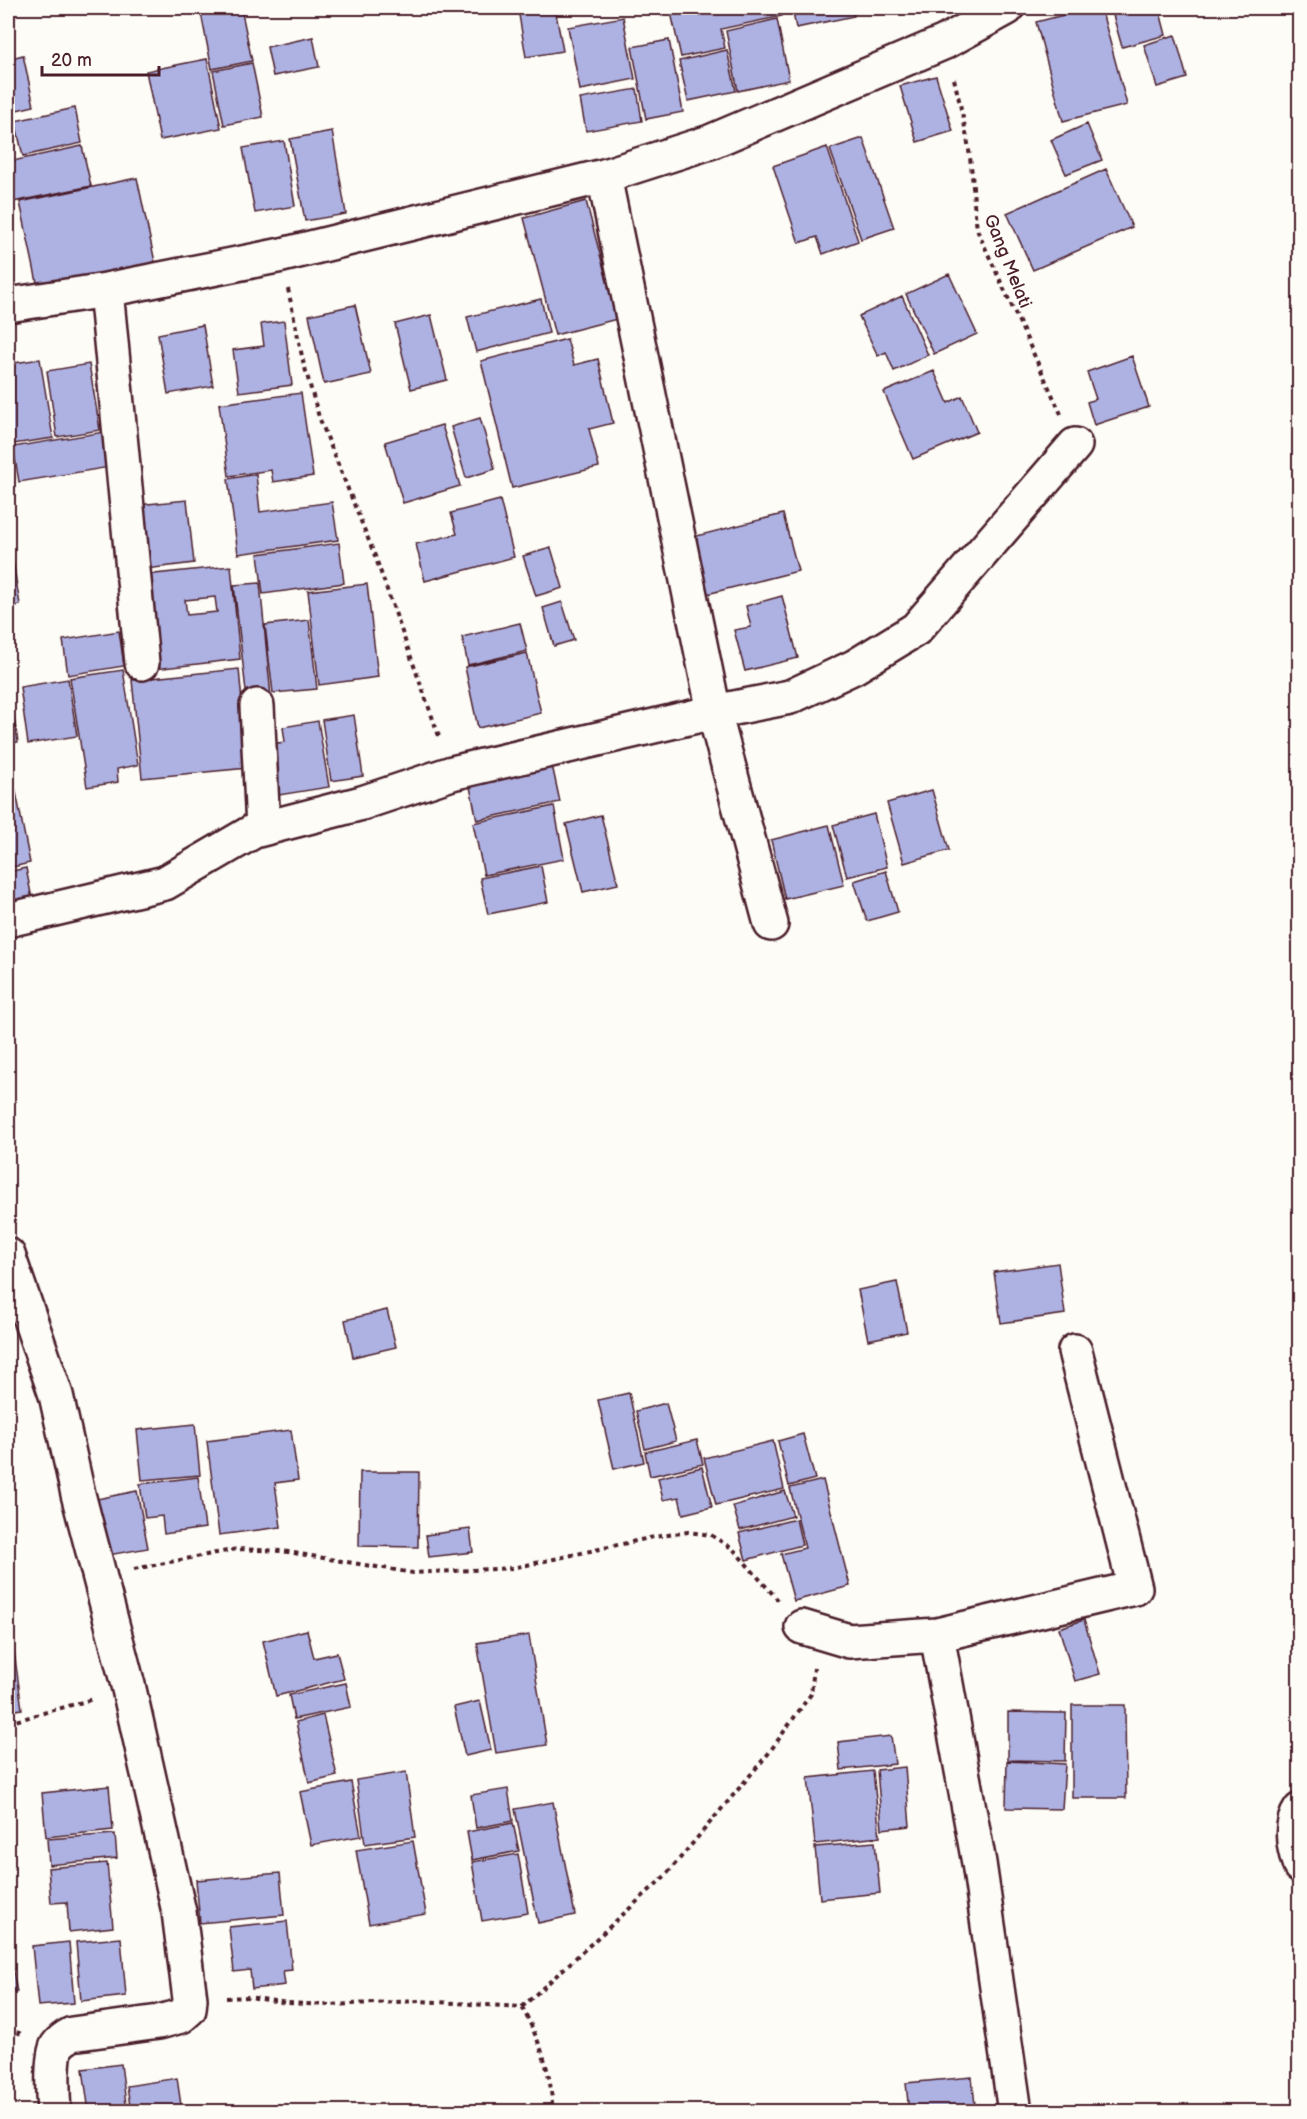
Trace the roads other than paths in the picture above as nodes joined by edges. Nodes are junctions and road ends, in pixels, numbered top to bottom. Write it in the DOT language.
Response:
graph roads {
  1 [pos="1007,8"];
  2 [pos="604,176"];
  3 [pos="106,290"];
  4 [pos="8,305"];
  5 [pos="1075,445"];
  6 [pos="142,663"];
  7 [pos="257,706"];
  8 [pos="714,712"];
  9 [pos="263,828"];
  10 [pos="8,920"];
  11 [pos="771,924"];
  12 [pos="8,1255"];
  13 [pos="1075,1351"];
  14 [pos="802,1628"];
  15 [pos="937,1635"];
  16 [pos="1299,1810"];
  17 [pos="1299,1866"];
  18 [pos="54,2112"];
  19 [pos="1015,2112"];
  1 -- 2 [label="street"];
  2 -- 3 [label="street"];
  2 -- 8 [label="street"];
  3 -- 4 [label="street"];
  3 -- 6 [label="street"];
  5 -- 8 [label="street"];
  7 -- 9 [label="street"];
  8 -- 9 [label="street"];
  8 -- 11 [label="street"];
  9 -- 10 [label="street"];
  12 -- 18 [label="street"];
  13 -- 15 [label="street"];
  14 -- 15 [label="street"];
  15 -- 19 [label="street"];
  16 -- 17 [label="street"];
}
